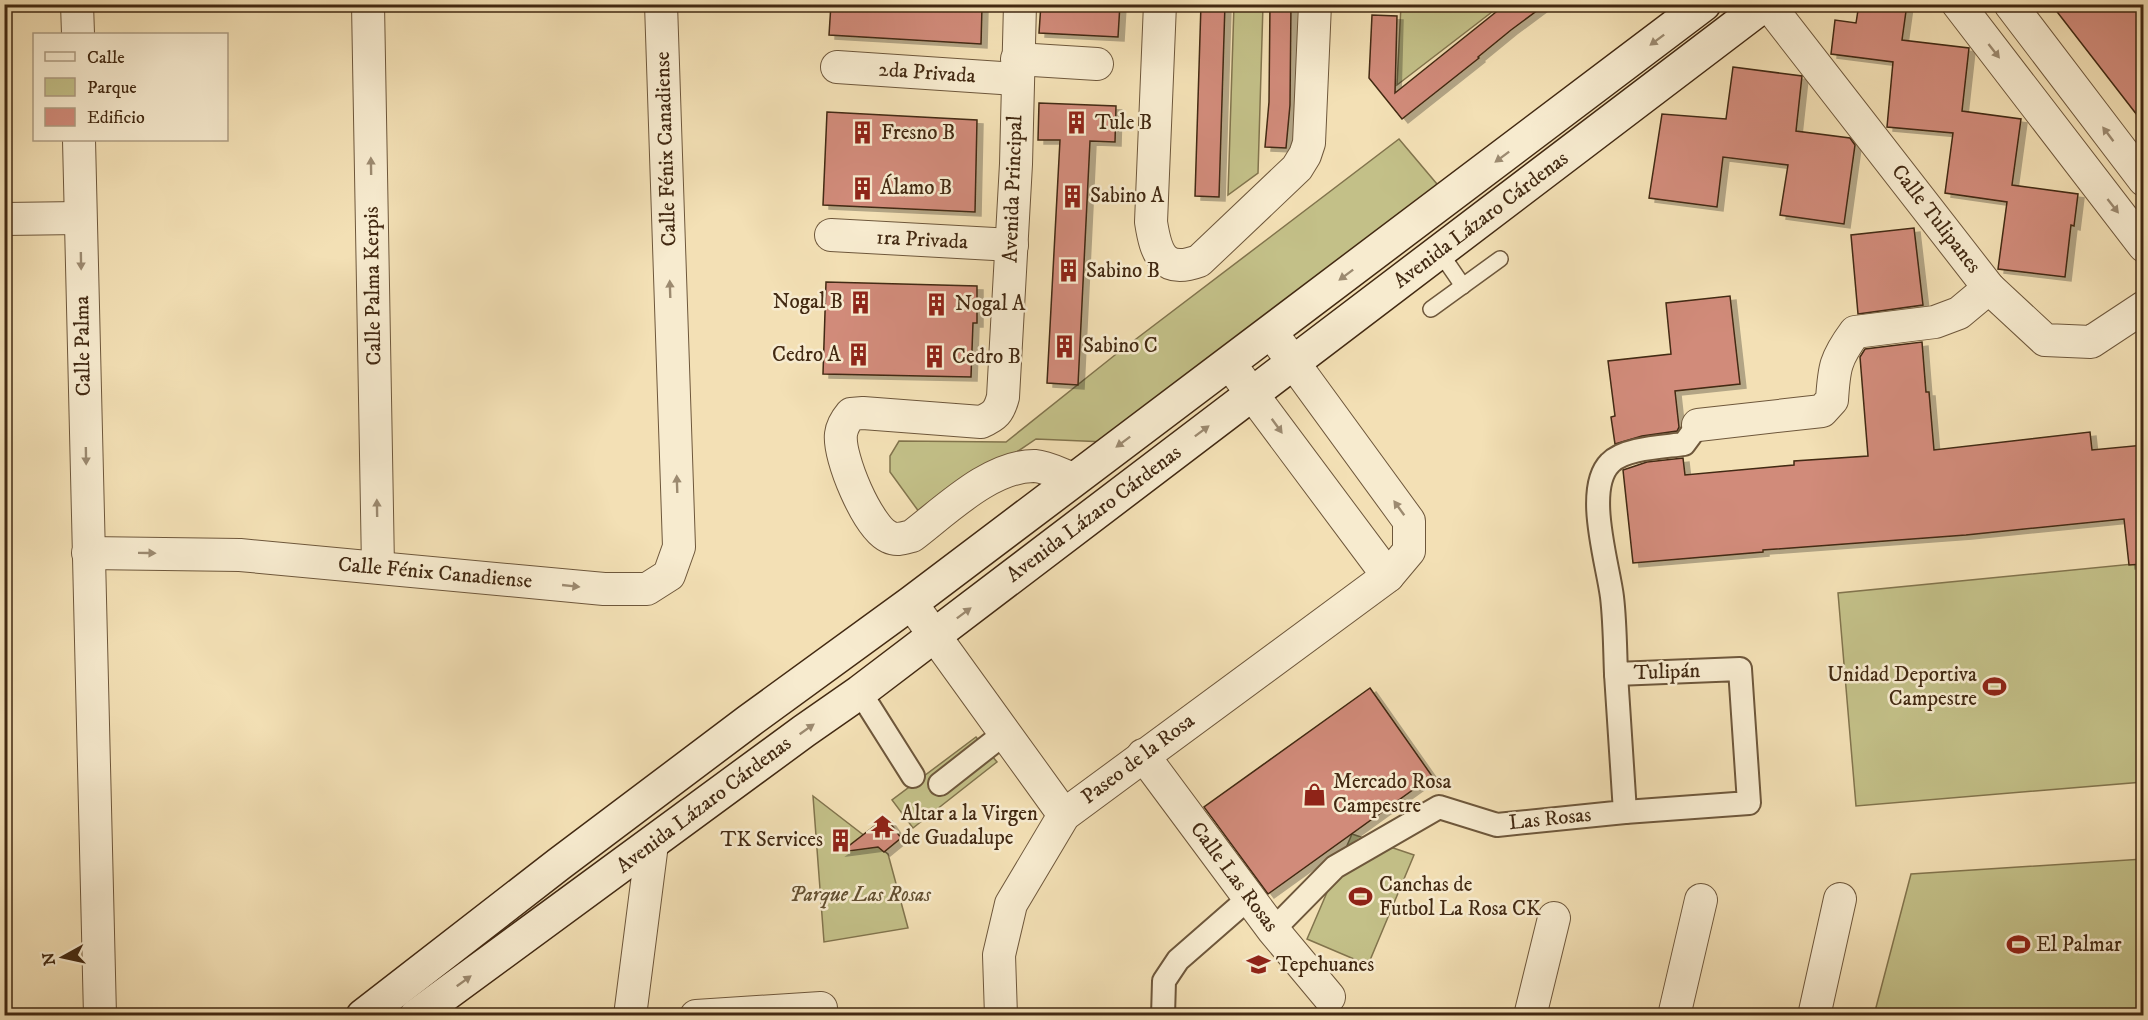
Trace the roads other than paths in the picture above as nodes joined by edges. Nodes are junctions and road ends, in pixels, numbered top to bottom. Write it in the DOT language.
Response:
graph roads {
  1 [pos="77,4"];
  2 [pos="368,4"];
  3 [pos="661,4"];
  4 [pos="1020,4"];
  5 [pos="1160,4"];
  6 [pos="1315,4"];
  7 [pos="1704,4"];
  8 [pos="1766,4"];
  9 [pos="1958,4"];
  10 [pos="2010,4"];
  11 [pos="78,33"];
  12 [pos="1097,64"];
  13 [pos="837,67"];
  14 [pos="1017,69"];
  15 [pos="79,141"];
  16 [pos="2144,180"];
  17 [pos="80,218"];
  18 [pos="4,219"];
  19 [pos="831,235"];
  20 [pos="1012,245"];
  21 [pos="2144,246"];
  22 [pos="1439,251"];
  23 [pos="1500,259"];
  24 [pos="1462,286"];
  25 [pos="1989,288"];
  26 [pos="2144,307"];
  27 [pos="1431,309"];
  28 [pos="1271,332"];
  29 [pos="1293,362"];
  30 [pos="1229,363"];
  31 [pos="1252,393"];
  32 [pos="1698,425"];
  33 [pos="1074,479"];
  34 [pos="88,553"];
  35 [pos="378,567"];
  36 [pos="1388,576"];
  37 [pos="911,603"];
  38 [pos="935,636"];
  39 [pos="1616,675"];
  40 [pos="860,692"];
  41 [pos="1005,733"];
  42 [pos="1143,755"];
  43 [pos="913,776"];
  44 [pos="940,784"];
  45 [pos="1625,812"];
  46 [pos="1065,815"];
  47 [pos="652,844"];
  48 [pos="1249,898"];
  49 [pos="1840,899"];
  50 [pos="1701,900"];
  51 [pos="1554,918"];
  52 [pos="1273,930"];
  53 [pos="1329,997"];
  54 [pos="821,1008"];
  55 [pos="100,1016"];
  56 [pos="363,1016"];
  57 [pos="416,1016"];
  58 [pos="630,1016"];
  59 [pos="696,1016"];
  60 [pos="1000,1016"];
  61 [pos="1163,1016"];
  62 [pos="1530,1016"];
  63 [pos="1674,1016"];
  64 [pos="1814,1016"];
  1 -- 11 [label="street"];
  35 -- 2 [label="street, Calle Palma Kerpis, one-way"];
  35 -- 3 [label="street, Calle Fénix Canadiense, one-way"];
  4 -- 14 [label="street, Avenida Principal"];
  5 -- 6 [label="street"];
  7 -- 28 [label="main road, Avenida Lázaro Cárdenas, one-way"];
  8 -- 22 [label="main road, Avenida Lázaro Cárdenas"];
  8 -- 25 [label="street, Calle Tulipanes"];
  9 -- 21 [label="street, one-way"];
  16 -- 10 [label="street, one-way"];
  12 -- 14 [label="street, 2da Privada"];
  13 -- 14 [label="street, 2da Privada"];
  14 -- 20 [label="street, Avenida Principal"];
  15 -- 17 [label="street, Calle Palma"];
  17 -- 18 [label="street"];
  17 -- 34 [label="street, Calle Palma, one-way"];
  19 -- 20 [label="street, 1ra Privada"];
  20 -- 33 [label="street, Avenida Principal"];
  22 -- 24 [label="lane"];
  22 -- 29 [label="main road, Avenida Lázaro Cárdenas"];
  23 -- 24 [label="lane"];
  24 -- 27 [label="lane"];
  25 -- 26 [label="street, Calle Tulipanes"];
  25 -- 32 [label="street"];
  28 -- 29 [label="street, Paseo de la Rosa"];
  28 -- 30 [label="main road, Avenida Lázaro Cárdenas"];
  29 -- 31 [label="main road, Avenida Lázaro Cárdenas"];
  36 -- 29 [label="street, Paseo de la Rosa, one-way"];
  30 -- 31 [label="street"];
  30 -- 33 [label="main road, Avenida Lázaro Cárdenas, one-way"];
  31 -- 36 [label="street, one-way"];
  38 -- 31 [label="main road, Avenida Lázaro Cárdenas, one-way"];
  32 -- 39 [label="street, Tulipán"];
  33 -- 37 [label="main road, Avenida Lázaro Cárdenas"];
  34 -- 35 [label="street, Calle Fénix Canadiense, one-way"];
  34 -- 55 [label="street"];
  36 -- 42 [label="street, Paseo de la Rosa"];
  37 -- 38 [label="street"];
  37 -- 56 [label="main road, Avenida Lázaro Cárdenas"];
  38 -- 40 [label="main road, Avenida Lázaro Cárdenas"];
  38 -- 41 [label="street"];
  39 -- 45 [label="street"];
  39 -- 45 [label="street, Tulipán"];
  40 -- 43 [label="street"];
  47 -- 40 [label="main road, Avenida Lázaro Cárdenas, one-way"];
  41 -- 44 [label="street"];
  41 -- 46 [label="street"];
  42 -- 46 [label="street, Paseo de la Rosa"];
  42 -- 48 [label="street, Calle Las Rosas"];
  45 -- 52 [label="street, Las Rosas"];
  46 -- 60 [label="street, Paseo de la Rosa"];
  57 -- 47 [label="main road, Avenida Lázaro Cárdenas, one-way"];
  47 -- 58 [label="street"];
  48 -- 52 [label="street, Calle Las Rosas"];
  48 -- 61 [label="street"];
  49 -- 64 [label="street"];
  50 -- 63 [label="street"];
  51 -- 62 [label="street"];
  52 -- 53 [label="street, Calle Las Rosas"];
  54 -- 59 [label="street"];
}
